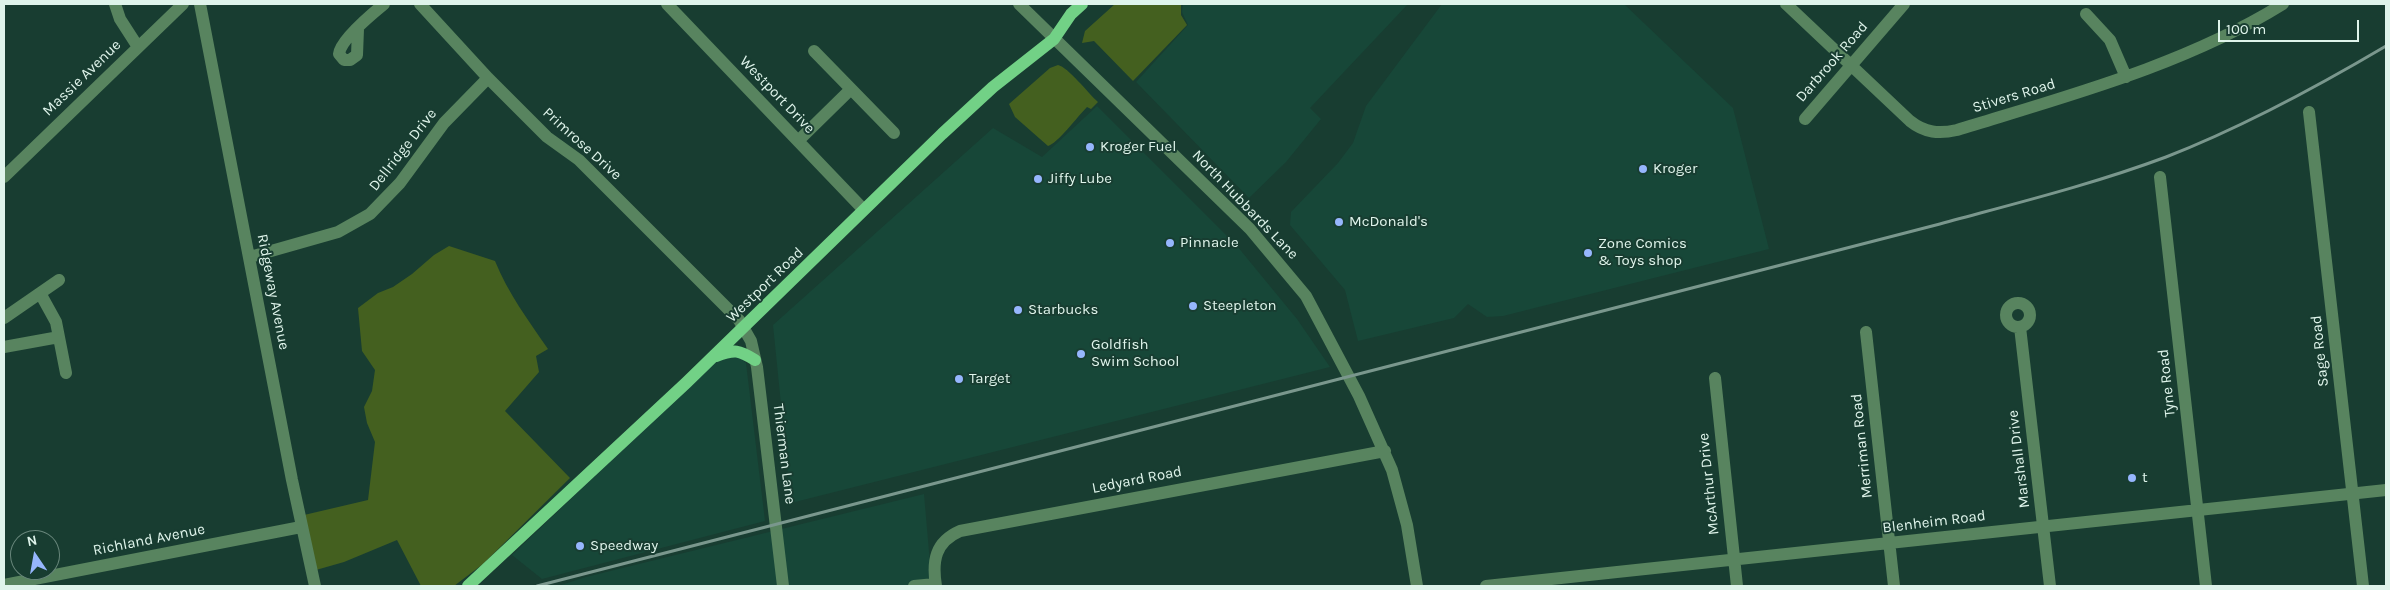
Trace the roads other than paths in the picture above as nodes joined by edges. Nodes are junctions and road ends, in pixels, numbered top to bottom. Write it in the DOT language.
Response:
graph roads {
  1 [pos="115,4"];
  2 [pos="183,4"];
  3 [pos="200,4"];
  4 [pos="384,4"];
  5 [pos="420,4"];
  6 [pos="668,4"];
  7 [pos="1019,4"];
  8 [pos="1082,4"];
  9 [pos="1786,4"];
  10 [pos="1904,4"];
  11 [pos="2283,4"];
  12 [pos="2266,8"];
  13 [pos="2086,14"];
  14 [pos="358,29"];
  15 [pos="1054,38"];
  16 [pos="138,47"];
  17 [pos="814,50"];
  18 [pos="1852,65"];
  19 [pos="2126,77"];
  20 [pos="488,78"];
  21 [pos="851,89"];
  22 [pos="2309,112"];
  23 [pos="1805,119"];
  24 [pos="894,133"];
  25 [pos="798,141"];
  26 [pos="4,177"];
  27 [pos="2160,177"];
  28 [pos="863,209"];
  29 [pos="250,257"];
  30 [pos="59,280"];
  31 [pos="40,293"];
  32 [pos="4,318"];
  33 [pos="744,328"];
  34 [pos="2020,328"];
  35 [pos="1866,332"];
  36 [pos="4,334"];
  37 [pos="59,337"];
  38 [pos="6,347"];
  39 [pos="714,357"];
  40 [pos="755,360"];
  41 [pos="66,372"];
  42 [pos="1714,378"];
  43 [pos="1385,451"];
  44 [pos="2386,490"];
  45 [pos="2352,493"];
  46 [pos="2198,510"];
  47 [pos="2043,526"];
  48 [pos="301,527"];
  49 [pos="1889,544"];
  50 [pos="1734,560"];
  51 [pos="1581,581"];
  52 [pos="4,585"];
  53 [pos="936,585"];
  54 [pos="315,586"];
  55 [pos="468,586"];
  56 [pos="783,586"];
  57 [pos="914,586"];
  58 [pos="1417,586"];
  59 [pos="1486,586"];
  60 [pos="1737,586"];
  61 [pos="1894,586"];
  62 [pos="2050,586"];
  63 [pos="2206,586"];
  64 [pos="2363,586"];
  1 -- 16 [label="street"];
  2 -- 16 [label="street, Massie Avenue"];
  3 -- 29 [label="street, Ridgeway Avenue"];
  4 -- 14 [label="street"];
  5 -- 20 [label="street, Primrose Drive"];
  6 -- 25 [label="street, Westport Drive"];
  7 -- 15 [label="street, North Hubbards Lane"];
  8 -- 15 [label="main road, Westport Road"];
  9 -- 18 [label="street, Stivers Road"];
  10 -- 18 [label="street, Darbrook Road"];
  11 -- 12 [label="street, Stivers Road"];
  12 -- 19 [label="street, Stivers Road"];
  13 -- 19 [label="street"];
  15 -- 28 [label="main road, Westport Road"];
  15 -- 43 [label="street, North Hubbards Lane"];
  16 -- 26 [label="street, Massie Avenue"];
  17 -- 21 [label="street"];
  18 -- 19 [label="street, Stivers Road"];
  18 -- 23 [label="street, Darbrook Road"];
  20 -- 29 [label="street, Dellridge Drive"];
  20 -- 33 [label="street, Primrose Drive"];
  21 -- 24 [label="street"];
  21 -- 25 [label="street"];
  22 -- 45 [label="street, Sage Road"];
  25 -- 28 [label="street, Westport Drive"];
  27 -- 46 [label="street, Tyne Road"];
  28 -- 33 [label="main road, Westport Road"];
  29 -- 48 [label="street, Ridgeway Avenue"];
  30 -- 31 [label="street"];
  31 -- 32 [label="street"];
  31 -- 37 [label="street"];
  33 -- 39 [label="main road, Westport Road"];
  33 -- 40 [label="street, Thierman Lane"];
  34 -- 47 [label="street, Marshall Drive"];
  35 -- 49 [label="street, Merriman Road"];
  36 -- 38 [label="street"];
  37 -- 38 [label="street"];
  37 -- 41 [label="street"];
  39 -- 40 [label="main road"];
  39 -- 55 [label="main road, Westport Road"];
  40 -- 56 [label="street, Thierman Lane"];
  42 -- 50 [label="street, McArthur Drive"];
  43 -- 53 [label="street, Ledyard Road"];
  43 -- 58 [label="street, North Hubbards Lane"];
  44 -- 45 [label="street, Blenheim Road"];
  45 -- 46 [label="street, Blenheim Road"];
  45 -- 64 [label="street, Sage Road"];
  46 -- 47 [label="street, Blenheim Road"];
  46 -- 63 [label="street, Tyne Road"];
  47 -- 49 [label="street, Blenheim Road"];
  47 -- 62 [label="street, Marshall Drive"];
  48 -- 52 [label="street, Richland Avenue"];
  48 -- 54 [label="street, Ridgeway Avenue"];
  49 -- 50 [label="street, Blenheim Road"];
  49 -- 61 [label="street, Merriman Road"];
  50 -- 51 [label="street, Blenheim Road"];
  50 -- 60 [label="street, McArthur Drive"];
  51 -- 59 [label="street, Blenheim Road"];
  53 -- 57 [label="street"];
}
